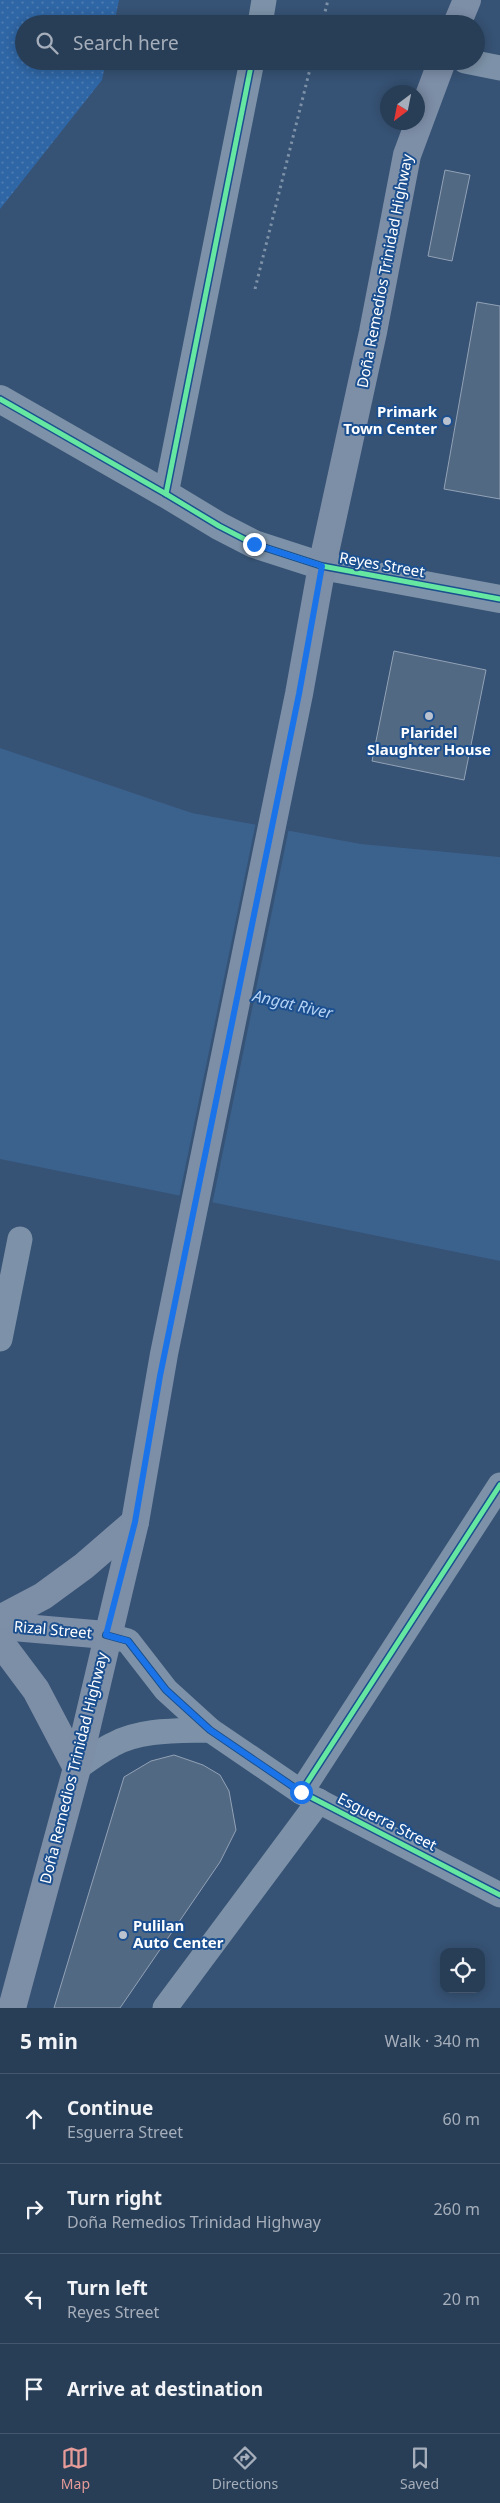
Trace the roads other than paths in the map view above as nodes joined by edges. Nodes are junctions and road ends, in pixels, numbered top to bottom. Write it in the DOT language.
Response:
graph roads {
  1 [pos="264,0"];
  2 [pos="467,0"];
  3 [pos="262,15"];
  4 [pos="461,15"];
  5 [pos="485,65"];
  6 [pos="500,68"];
  7 [pos="250,70"];
  8 [pos="439,70"];
  9 [pos="0,399"];
  10 [pos="166,494"];
  11 [pos="322,566"];
  12 [pos="500,599"];
  13 [pos="20,1239"];
  14 [pos="0,1339"];
  15 [pos="500,1485"];
  16 [pos="135,1522"];
  17 [pos="0,1618"];
  18 [pos="0,1626"];
  19 [pos="106,1635"];
  20 [pos="0,1642"];
  21 [pos="210,1730"];
  22 [pos="77,1768"];
  23 [pos="310,1797"];
  24 [pos="500,1895"];
  25 [pos="12,2008"];
  26 [pos="166,2008"];
  1 -- 3 [label="street"];
  2 -- 4 [label="main road"];
  5 -- 6 [label="street"];
  7 -- 10 [label="street"];
  8 -- 11 [label="main road, Doña Remedios Trinidad Highway"];
  9 -- 10 [label="street, Reyes Street"];
  10 -- 11 [label="street, Reyes Street"];
  11 -- 12 [label="street, Reyes Street"];
  11 -- 16 [label="main road, Doña Remedios Trinidad Highway"];
  13 -- 14 [label="street"];
  15 -- 23 [label="street"];
  16 -- 17 [label="main road"];
  16 -- 19 [label="main road, Doña Remedios Trinidad Highway"];
  18 -- 19 [label="main road, Rizal Street"];
  19 -- 21 [label="street, Esguerra Street"];
  19 -- 22 [label="main road, Doña Remedios Trinidad Highway"];
  20 -- 22 [label="main road"];
  21 -- 22 [label="street"];
  21 -- 23 [label="street, Esguerra Street"];
  22 -- 25 [label="main road, Doña Remedios Trinidad Highway"];
  23 -- 24 [label="street, Esguerra Street"];
  23 -- 26 [label="street"];
}
